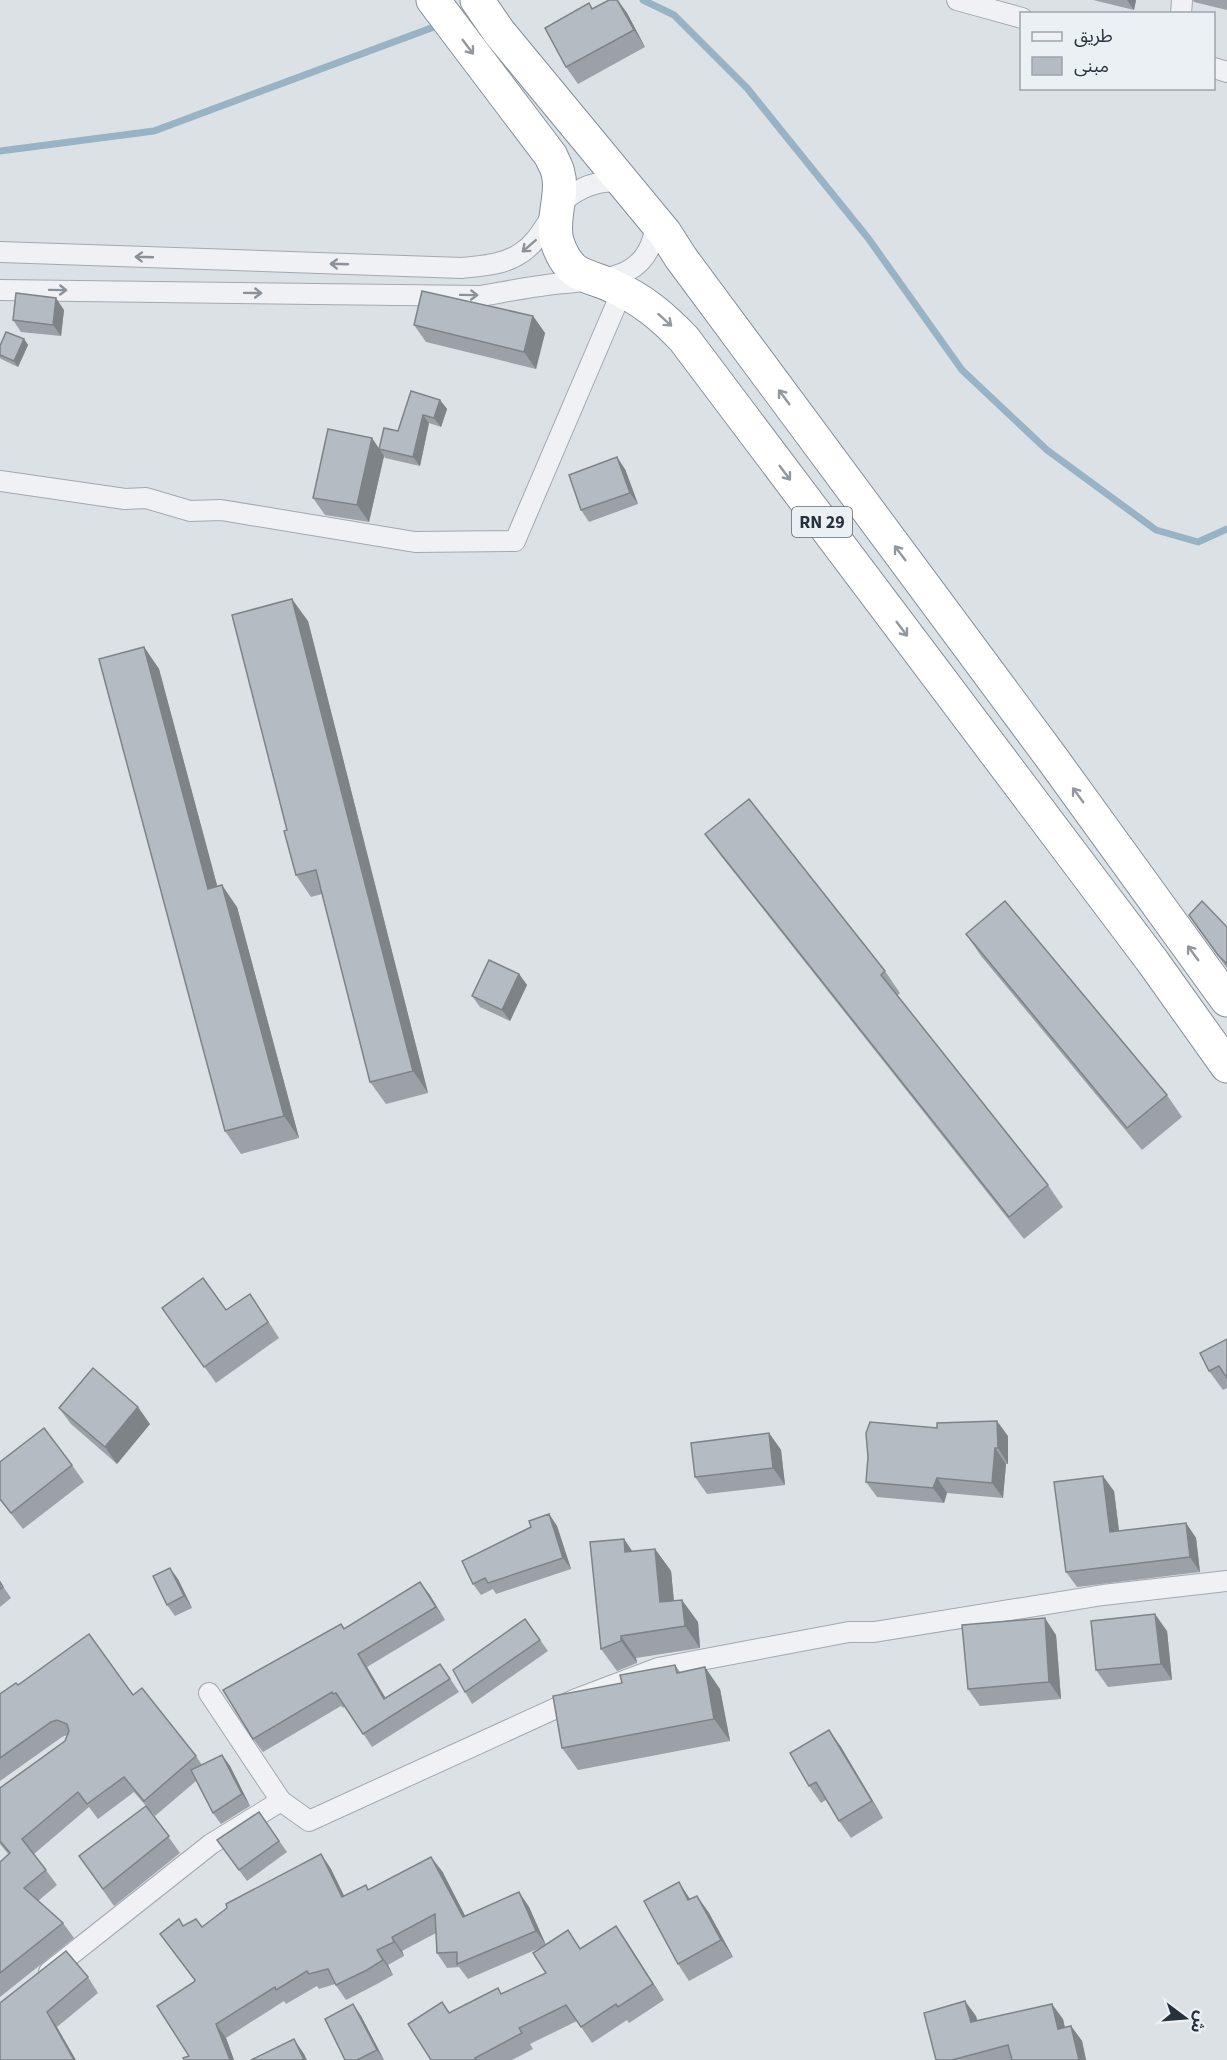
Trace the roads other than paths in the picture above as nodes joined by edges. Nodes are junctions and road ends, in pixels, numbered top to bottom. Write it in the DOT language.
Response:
graph roads {
  1 [pos="433,0"];
  2 [pos="477,0"];
  3 [pos="957,0"];
  4 [pos="1020,17"];
  5 [pos="622,181"];
  6 [pos="555,210"];
  7 [pos="656,221"];
  8 [pos="0,252"];
  9 [pos="610,285"];
  10 [pos="0,290"];
  11 [pos="0,481"];
  12 [pos="1227,1000"];
  13 [pos="1227,1066"];
  14 [pos="1227,1581"];
  15 [pos="209,1693"];
  16 [pos="280,1801"];
  17 [pos="37,1982"];
  1 -- 6 [label="highway, RN 29, one-way"];
  2 -- 5 [label="highway, RN 29"];
  3 -- 4 [label="street"];
  5 -- 6 [label="street"];
  5 -- 7 [label="highway, RN 29"];
  6 -- 8 [label="street, one-way"];
  6 -- 9 [label="highway, RN 29"];
  7 -- 9 [label="street"];
  12 -- 7 [label="highway, RN 29, one-way"];
  10 -- 9 [label="street, one-way"];
  9 -- 11 [label="street"];
  9 -- 13 [label="highway, RN 29, one-way"];
  14 -- 16 [label="street"];
  15 -- 16 [label="street"];
  16 -- 17 [label="street"];
}
